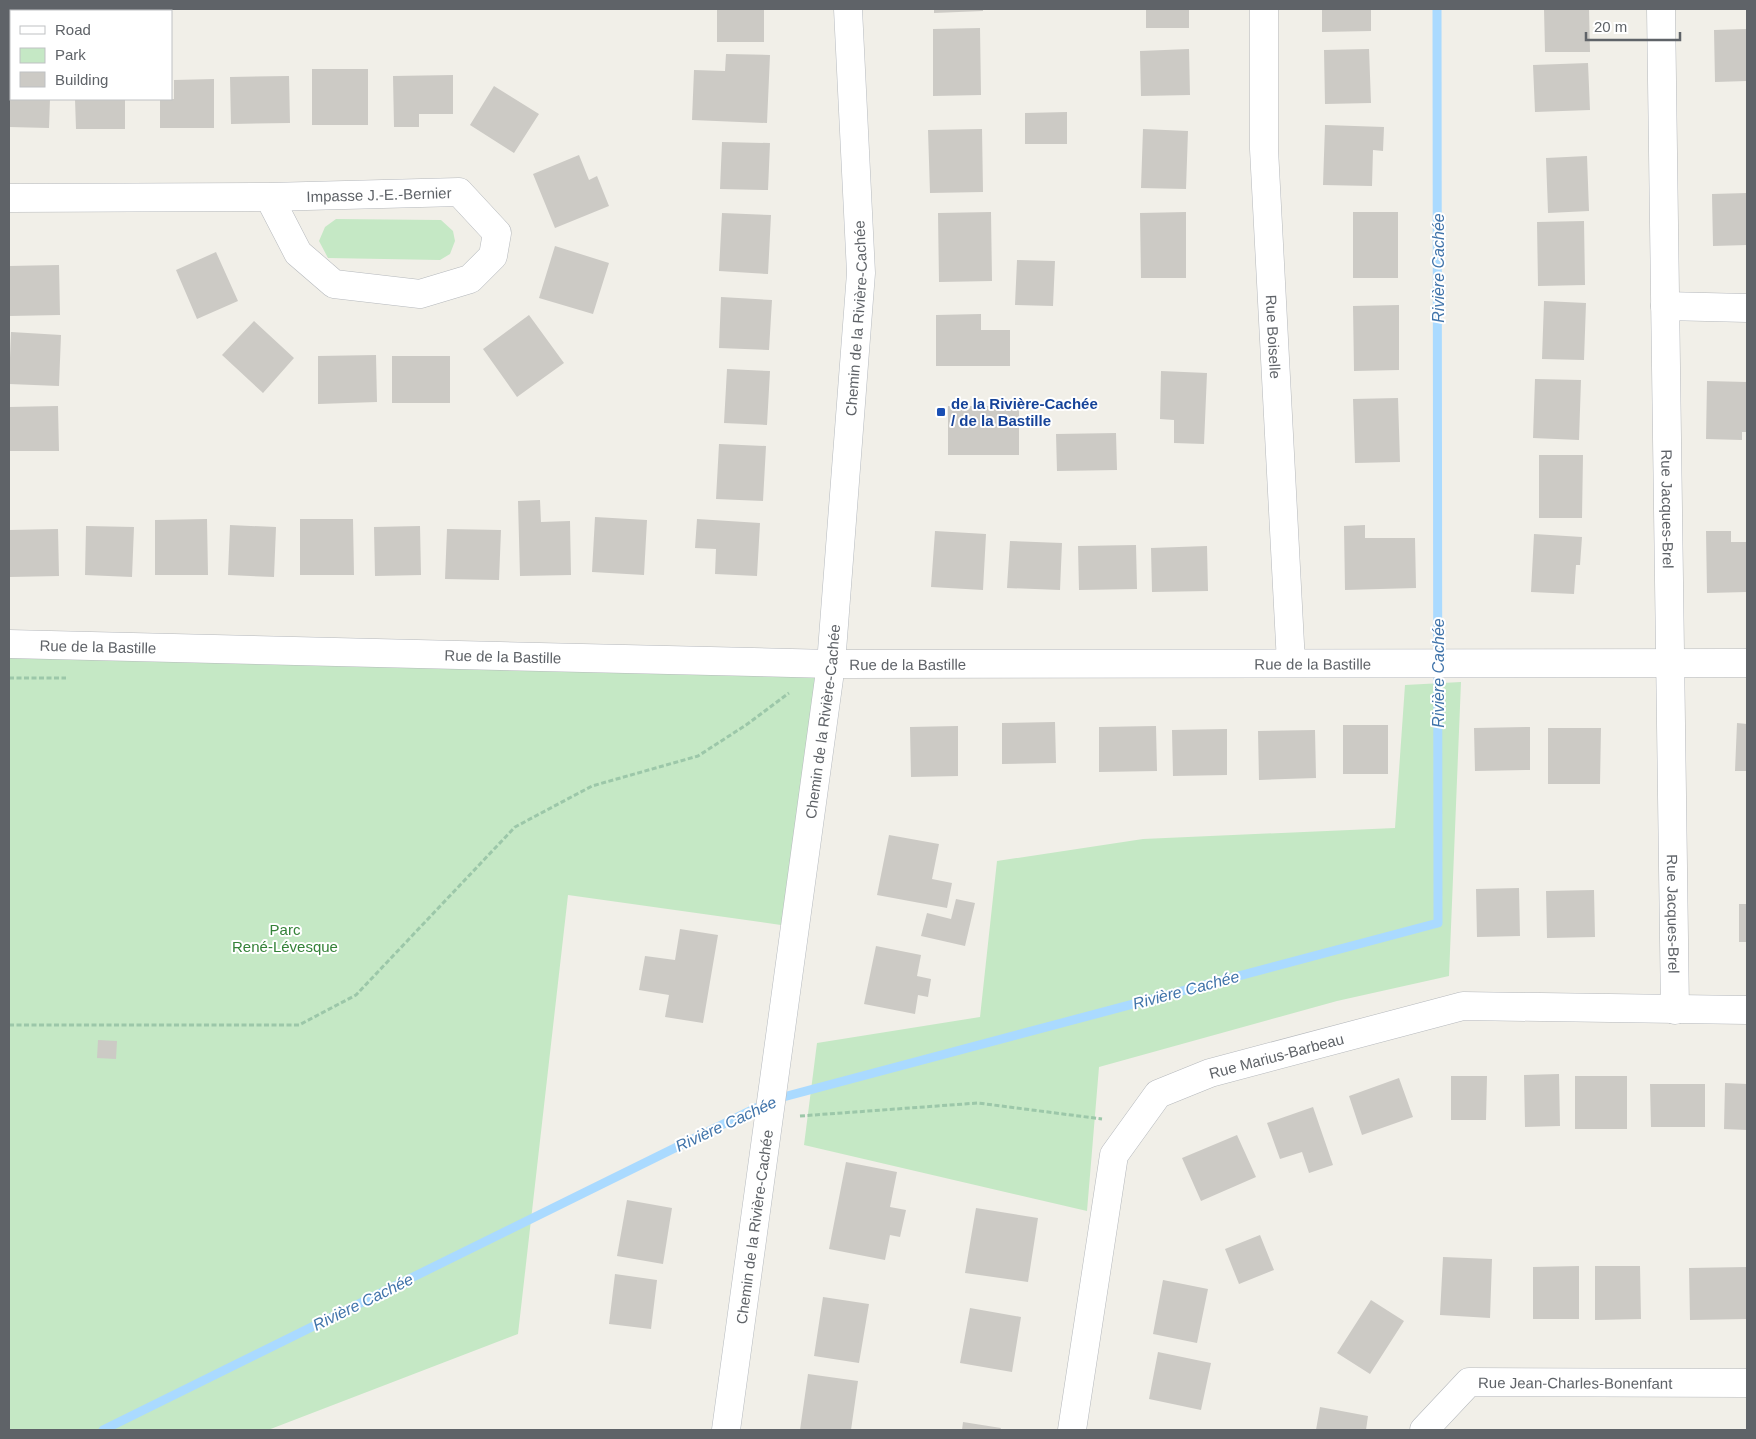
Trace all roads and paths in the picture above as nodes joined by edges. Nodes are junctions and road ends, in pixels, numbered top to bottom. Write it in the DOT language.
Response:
graph roads {
  1 [pos="848,9"];
  2 [pos="1264,9"];
  3 [pos="1660,9"];
  4 [pos="269,197"];
  5 [pos="9,198"];
  6 [pos="1665,306"];
  7 [pos="1747,308"];
  8 [pos="9,644"];
  9 [pos="1747,663"];
  10 [pos="832,664"];
  11 [pos="1291,664"];
  12 [pos="1670,664"];
  13 [pos="793,690"];
  14 [pos="1675,1010"];
  15 [pos="1747,1010"];
  16 [pos="9,1025"];
  17 [pos="769,1117"];
  18 [pos="1135,1124"];
  19 [pos="1747,1383"];
  20 [pos="726,1430"];
  21 [pos="1072,1430"];
  22 [pos="1424,1430"];
  1 -- 10 [label="street, Chemin de la Rivière-Cachée"];
  2 -- 11 [label="street, Rue Boiselle"];
  3 -- 6 [label="street, Rue Jacques-Brel"];
  4 -- 4 [label="street, Impasse J.-E.-Bernier"];
  4 -- 5 [label="street, Impasse J.-E.-Bernier"];
  6 -- 7 [label="street"];
  6 -- 12 [label="street, Rue Jacques-Brel"];
  8 -- 10 [label="street, Rue de la Bastille"];
  9 -- 12 [label="street, Rue de la Bastille"];
  10 -- 11 [label="street, Rue de la Bastille"];
  10 -- 17 [label="street, Chemin de la Rivière-Cachée"];
  11 -- 12 [label="street, Rue de la Bastille"];
  12 -- 14 [label="street, Rue Jacques-Brel"];
  13 -- 16 [label="path"];
  14 -- 15 [label="street, Rue Marius-Barbeau"];
  14 -- 18 [label="street, Rue Marius-Barbeau"];
  17 -- 18 [label="path"];
  17 -- 20 [label="street, Chemin de la Rivière-Cachée"];
  18 -- 21 [label="street, Rue Marius-Barbeau"];
  19 -- 22 [label="street, Rue Jean-Charles-Bonenfant"];
}
